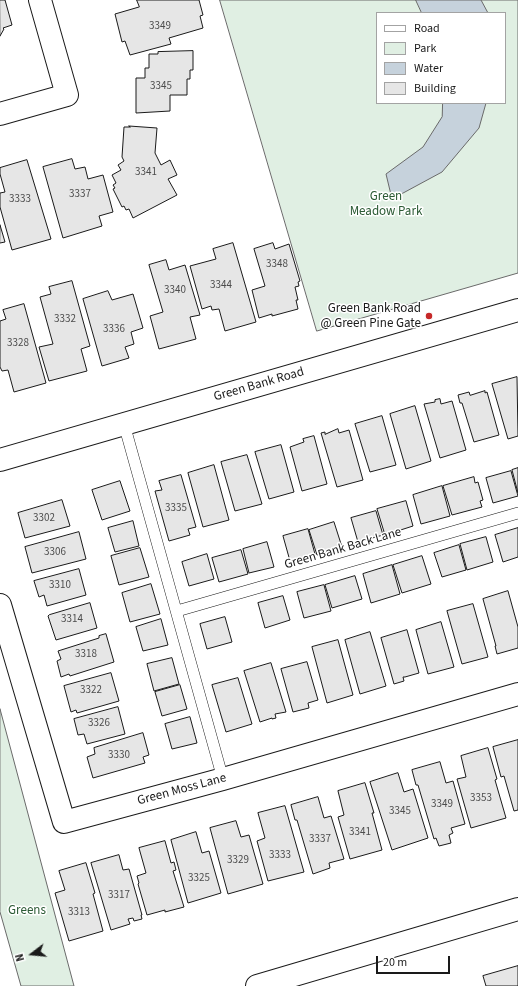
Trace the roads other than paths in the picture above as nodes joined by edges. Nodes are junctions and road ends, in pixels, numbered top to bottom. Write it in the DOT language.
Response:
graph roads {
  1 [pos="40,0"];
  2 [pos="0,114"];
  3 [pos="518,310"];
  4 [pos="124,424"];
  5 [pos="0,460"];
  6 [pos="518,513"];
  7 [pos="0,605"];
  8 [pos="177,611"];
  9 [pos="518,694"];
  10 [pos="223,779"];
  11 [pos="518,909"];
  12 [pos="257,986"];
  1 -- 2 [label="street"];
  3 -- 4 [label="street, Green Bank Road"];
  4 -- 5 [label="street, Green Bank Road"];
  4 -- 8 [label="lane"];
  6 -- 8 [label="lane, Green Bank Back Lane"];
  7 -- 10 [label="street, Green Moss Lane"];
  8 -- 10 [label="lane"];
  9 -- 10 [label="street, Green Moss Lane"];
  11 -- 12 [label="street"];
}
